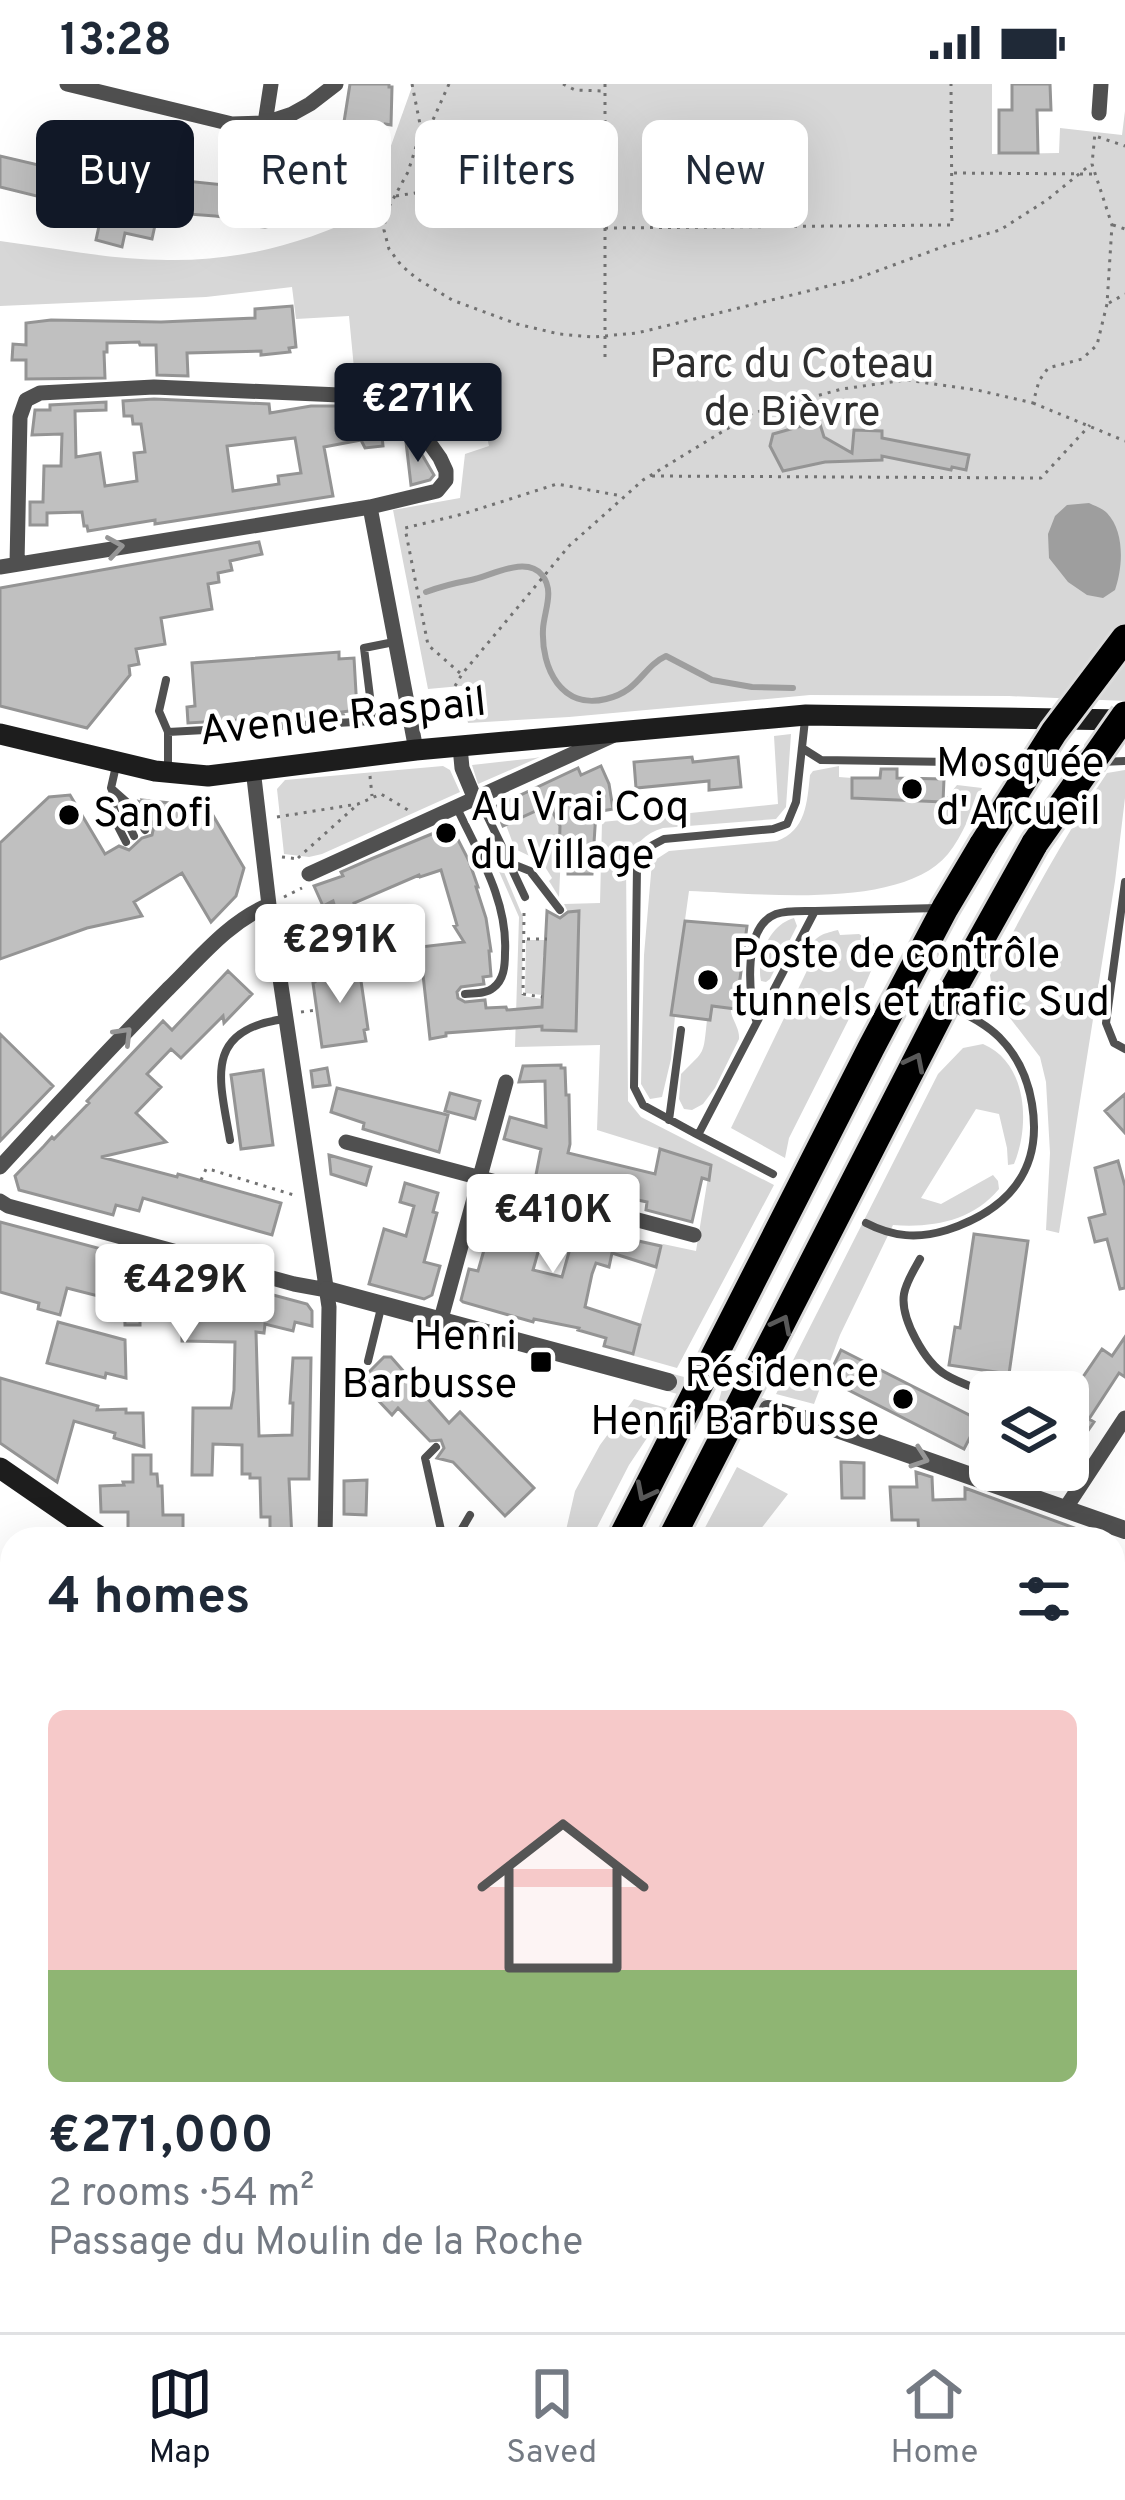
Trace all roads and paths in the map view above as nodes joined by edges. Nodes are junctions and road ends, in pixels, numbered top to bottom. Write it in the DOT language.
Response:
graph roads {
  1 [pos="67,84"];
  2 [pos="272,84"];
  3 [pos="335,84"];
  4 [pos="412,84"];
  5 [pos="460,84"];
  6 [pos="562,84"];
  7 [pos="605,84"];
  8 [pos="951,84"];
  9 [pos="1102,84"];
  10 [pos="448,86"];
  11 [pos="605,92"];
  12 [pos="1099,113"];
  13 [pos="266,120"];
  14 [pos="272,120"];
  15 [pos="419,120"];
  16 [pos="433,120"];
  17 [pos="605,120"];
  18 [pos="218,121"];
  19 [pos="1095,136"];
  20 [pos="1125,146"];
  21 [pos="415,154"];
  22 [pos="1092,164"];
  23 [pos="952,172"];
  24 [pos="1076,174"];
  25 [pos="1096,174"];
  26 [pos="415,193"];
  27 [pos="394,196"];
  28 [pos="1114,225"];
  29 [pos="1125,226"];
  30 [pos="605,228"];
  31 [pos="618,228"];
  32 [pos="1125,294"];
  33 [pos="1107,304"];
  34 [pos="606,338"];
  35 [pos="605,362"];
  36 [pos="1033,403"];
  37 [pos="1090,425"];
  38 [pos="1125,441"];
  39 [pos="650,476"];
  40 [pos="625,496"];
  41 [pos="370,507"];
  42 [pos="9,566"];
  43 [pos="1125,638"];
  44 [pos="394,642"];
  45 [pos="462,674"];
  46 [pos="166,680"];
  47 [pos="455,686"];
  48 [pos="806,715"];
  49 [pos="1125,717"];
  50 [pos="625,730"];
  51 [pos="168,733"];
  52 [pos="0,734"];
  53 [pos="460,747"];
  54 [pos="802,748"];
  55 [pos="416,750"];
  56 [pos="1125,761"];
  57 [pos="116,763"];
  58 [pos="253,770"];
  59 [pos="168,772"];
  60 [pos="370,772"];
  61 [pos="111,788"];
  62 [pos="372,798"];
  63 [pos="476,798"];
  64 [pos="358,804"];
  65 [pos="457,807"];
  66 [pos="278,817"];
  67 [pos="424,822"];
  68 [pos="145,830"];
  69 [pos="130,839"];
  70 [pos="298,858"];
  71 [pos="510,863"];
  72 [pos="309,874"];
  73 [pos="1125,882"];
  74 [pos="525,896"];
  75 [pos="269,905"];
  76 [pos="945,908"];
  77 [pos="560,910"];
  78 [pos="815,911"];
  79 [pos="525,938"];
  80 [pos="547,939"];
  81 [pos="465,994"];
  82 [pos="542,997"];
  83 [pos="945,1004"];
  84 [pos="316,1010"];
  85 [pos="293,1016"];
  86 [pos="757,1022"];
  87 [pos="681,1030"];
  88 [pos="1125,1049"];
  89 [pos="506,1082"];
  90 [pos="669,1120"];
  91 [pos="698,1135"];
  92 [pos="230,1140"];
  93 [pos="346,1142"];
  94 [pos="0,1167"];
  95 [pos="773,1174"];
  96 [pos="201,1180"];
  97 [pos="480,1180"];
  98 [pos="262,1186"];
  99 [pos="296,1196"];
  100 [pos="260,1197"];
  101 [pos="0,1202"];
  102 [pos="866,1222"];
  103 [pos="694,1235"];
  104 [pos="920,1259"];
  105 [pos="327,1290"];
  106 [pos="382,1303"];
  107 [pos="441,1319"];
  108 [pos="368,1361"];
  109 [pos="668,1382"];
  110 [pos="969,1385"];
  111 [pos="768,1409"];
  112 [pos="1125,1418"];
  113 [pos="436,1447"];
  114 [pos="0,1468"];
  115 [pos="1065,1509"];
  116 [pos="470,1515"];
  117 [pos="86,1527"];
  118 [pos="325,1527"];
  119 [pos="440,1527"];
  120 [pos="463,1527"];
  121 [pos="627,1527"];
  122 [pos="677,1527"];
  123 [pos="1116,1527"];
  1 -- 18 [label="street"];
  2 -- 13 [label="street"];
  3 -- 14 [label="street"];
  4 -- 15 [label="path"];
  5 -- 10 [label="path"];
  6 -- 11 [label="path"];
  7 -- 11 [label="path"];
  8 -- 23 [label="path"];
  9 -- 12 [label="street"];
  10 -- 16 [label="path"];
  11 -- 17 [label="path"];
  12 -- 19 [label="path"];
  19 -- 20 [label="path"];
  19 -- 22 [label="path"];
  21 -- 27 [label="path"];
  22 -- 24 [label="path"];
  22 -- 25 [label="path"];
  23 -- 24 [label="path"];
  23 -- 31 [label="path"];
  24 -- 25 [label="path"];
  24 -- 34 [label="path"];
  25 -- 28 [label="path"];
  26 -- 27 [label="path"];
  27 -- 34 [label="path"];
  28 -- 29 [label="path"];
  28 -- 33 [label="path"];
  30 -- 34 [label="path"];
  32 -- 33 [label="path"];
  33 -- 36 [label="path"];
  34 -- 35 [label="path"];
  36 -- 37 [label="path"];
  36 -- 39 [label="path"];
  37 -- 38 [label="path"];
  37 -- 39 [label="path"];
  39 -- 40 [label="path"];
  40 -- 45 [label="path"];
  40 -- 45 [label="path"];
  42 -- 41 [label="street, one-way"];
  41 -- 42 [label="street"];
  41 -- 44 [label="street"];
  43 -- 76 [label="highway, bridge"];
  44 -- 51 [label="lane"];
  44 -- 55 [label="street"];
  45 -- 47 [label="path"];
  46 -- 51 [label="lane"];
  48 -- 49 [label="main road, Avenue Raspail"];
  48 -- 50 [label="main road, Avenue Raspail"];
  48 -- 54 [label="lane"];
  49 -- 83 [label="highway, bridge"];
  50 -- 53 [label="main road, Avenue Raspail"];
  50 -- 63 [label="street"];
  51 -- 59 [label="lane"];
  52 -- 57 [label="main road, Avenue Raspail"];
  53 -- 55 [label="main road, Avenue Raspail"];
  53 -- 63 [label="street"];
  54 -- 56 [label="lane"];
  54 -- 90 [label="lane"];
  55 -- 58 [label="main road, Avenue Raspail"];
  57 -- 59 [label="main road, Avenue Raspail"];
  57 -- 61 [label="lane"];
  58 -- 59 [label="main road, Avenue Raspail"];
  58 -- 75 [label="street"];
  60 -- 62 [label="path"];
  61 -- 68 [label="lane"];
  61 -- 69 [label="lane"];
  62 -- 64 [label="path"];
  62 -- 67 [label="path"];
  63 -- 65 [label="street"];
  63 -- 71 [label="lane"];
  64 -- 66 [label="path"];
  64 -- 70 [label="path"];
  65 -- 67 [label="street"];
  65 -- 81 [label="lane"];
  67 -- 72 [label="street"];
  71 -- 74 [label="lane"];
  71 -- 77 [label="lane"];
  73 -- 88 [label="lane"];
  74 -- 79 [label="path"];
  75 -- 85 [label="street"];
  94 -- 75 [label="street, one-way"];
  76 -- 78 [label="lane"];
  76 -- 121 [label="highway, one-way"];
  78 -- 86 [label="lane"];
  78 -- 86 [label="lane"];
  79 -- 80 [label="path"];
  79 -- 82 [label="path"];
  83 -- 102 [label="lane"];
  122 -- 83 [label="highway, one-way"];
  84 -- 85 [label="path"];
  85 -- 92 [label="lane"];
  85 -- 105 [label="street"];
  86 -- 91 [label="lane"];
  87 -- 90 [label="lane"];
  89 -- 97 [label="street"];
  90 -- 91 [label="lane"];
  91 -- 95 [label="lane"];
  93 -- 97 [label="street"];
  96 -- 98 [label="path"];
  97 -- 103 [label="street"];
  97 -- 107 [label="street"];
  98 -- 99 [label="path"];
  98 -- 100 [label="path"];
  101 -- 105 [label="street"];
  104 -- 110 [label="lane"];
  105 -- 106 [label="street"];
  105 -- 118 [label="street"];
  106 -- 107 [label="street"];
  106 -- 108 [label="lane"];
  107 -- 109 [label="street"];
  111 -- 115 [label="street, one-way"];
  112 -- 115 [label="street"];
  113 -- 119 [label="lane"];
  114 -- 117 [label="main road"];
  115 -- 123 [label="street"];
  116 -- 120 [label="lane"];
}
